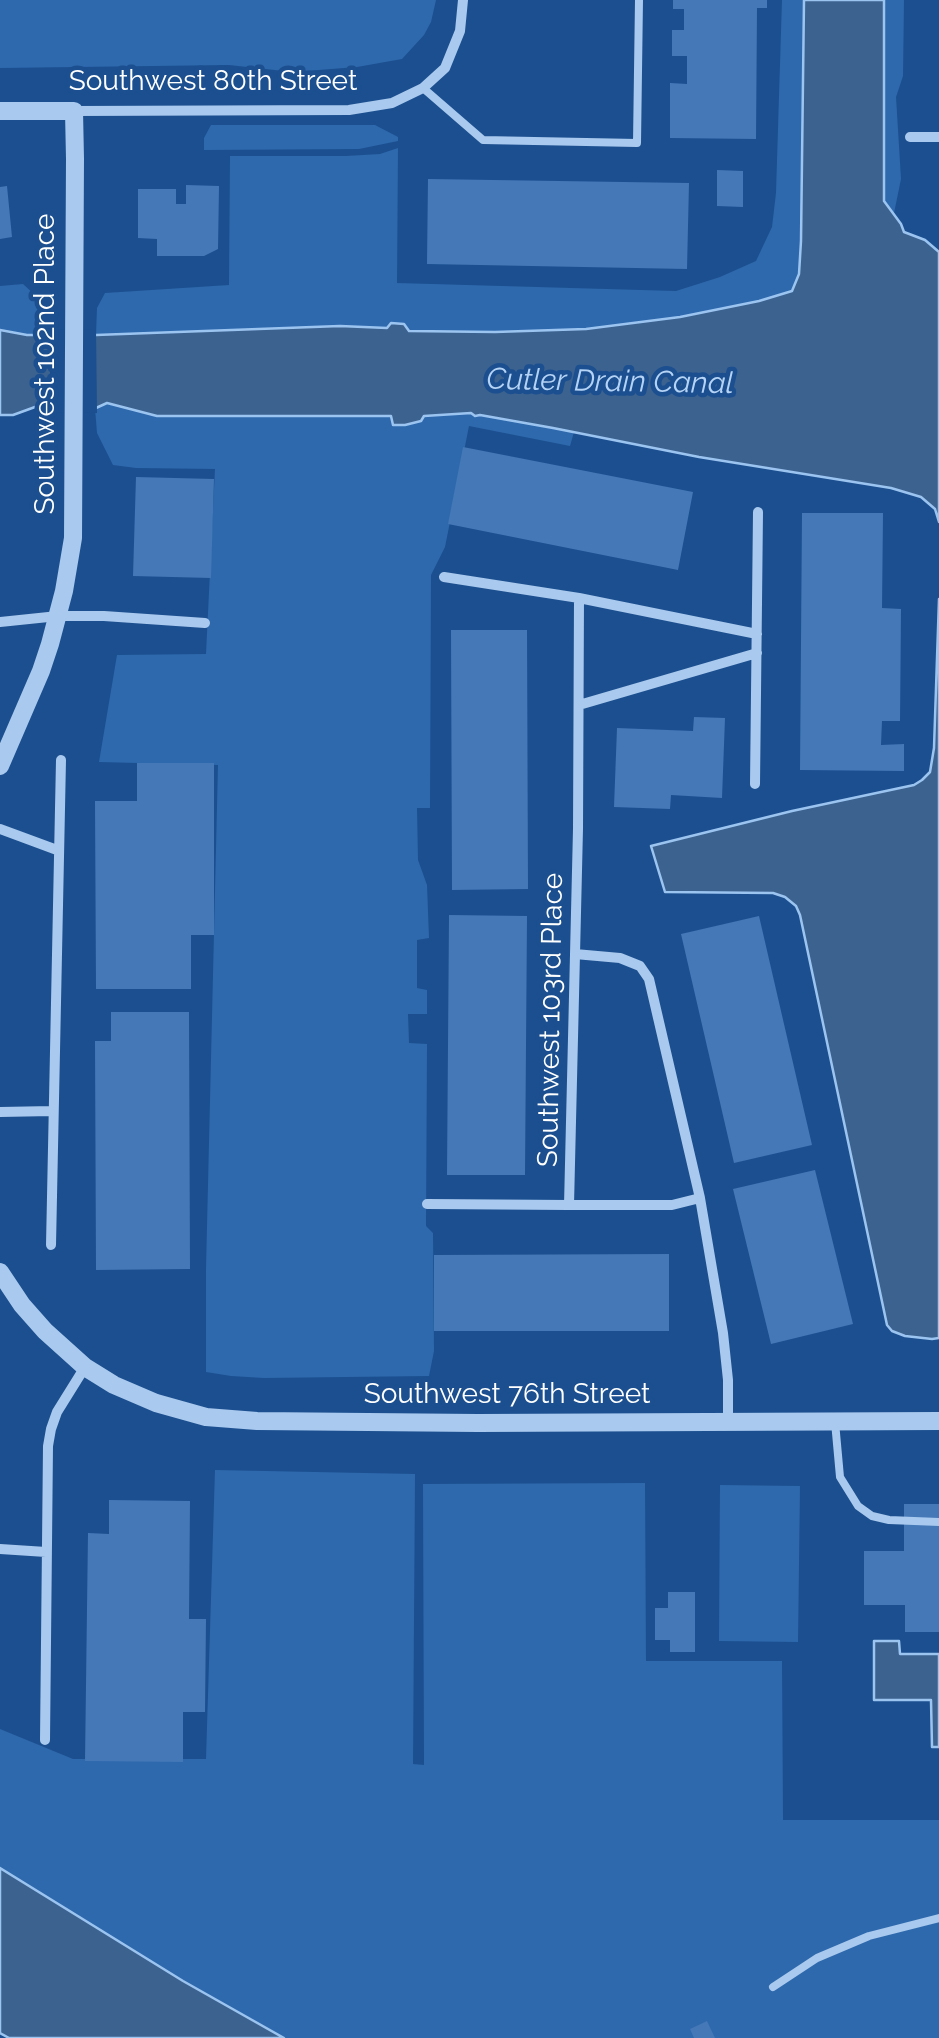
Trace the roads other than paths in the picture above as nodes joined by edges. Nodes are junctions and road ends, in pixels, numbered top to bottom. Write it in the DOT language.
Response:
graph roads {
  1 [pos="463,0"];
  2 [pos="640,0"];
  3 [pos="423,88"];
  4 [pos="0,111"];
  5 [pos="74,111"];
  6 [pos="910,137"];
  7 [pos="939,137"];
  8 [pos="758,512"];
  9 [pos="444,578"];
  10 [pos="580,598"];
  11 [pos="58,616"];
  12 [pos="0,622"];
  13 [pos="206,623"];
  14 [pos="757,634"];
  15 [pos="757,653"];
  16 [pos="578,705"];
  17 [pos="61,760"];
  18 [pos="0,766"];
  19 [pos="755,784"];
  20 [pos="0,828"];
  21 [pos="57,850"];
  22 [pos="574,954"];
  23 [pos="0,1112"];
  24 [pos="52,1112"];
  25 [pos="700,1198"];
  26 [pos="427,1204"];
  27 [pos="569,1205"];
  28 [pos="51,1245"];
  29 [pos="0,1272"];
  30 [pos="85,1367"];
  31 [pos="728,1422"];
  32 [pos="835,1422"];
  33 [pos="939,1422"];
  34 [pos="939,1522"];
  35 [pos="0,1550"];
  36 [pos="46,1552"];
  37 [pos="46,1740"];
  38 [pos="939,1918"];
  39 [pos="773,1987"];
  1 -- 3 [label="street"];
  2 -- 3 [label="lane"];
  3 -- 5 [label="street, Southwest 80th Street"];
  4 -- 5 [label="street, Southwest 80th Street"];
  5 -- 11 [label="street, Southwest 102nd Place"];
  6 -- 7 [label="street"];
  8 -- 14 [label="street"];
  9 -- 10 [label="street"];
  10 -- 14 [label="street"];
  10 -- 16 [label="street, Southwest 103rd Place"];
  11 -- 12 [label="street"];
  11 -- 13 [label="street"];
  11 -- 18 [label="street, Southwest 102nd Place"];
  14 -- 15 [label="street"];
  15 -- 16 [label="street"];
  15 -- 19 [label="street"];
  16 -- 22 [label="street, Southwest 103rd Place"];
  17 -- 21 [label="street"];
  20 -- 21 [label="street"];
  21 -- 24 [label="street"];
  22 -- 25 [label="street"];
  22 -- 27 [label="street, Southwest 103rd Place"];
  23 -- 24 [label="street"];
  24 -- 28 [label="street"];
  25 -- 27 [label="street, Southwest 103rd Place"];
  25 -- 31 [label="street"];
  26 -- 27 [label="street"];
  29 -- 30 [label="street"];
  30 -- 31 [label="street, Southwest 76th Street"];
  30 -- 36 [label="street"];
  31 -- 32 [label="street, Southwest 76th Street"];
  32 -- 33 [label="street, Southwest 76th Street"];
  32 -- 34 [label="lane"];
  35 -- 36 [label="street"];
  36 -- 37 [label="street"];
  38 -- 39 [label="lane"];
}
